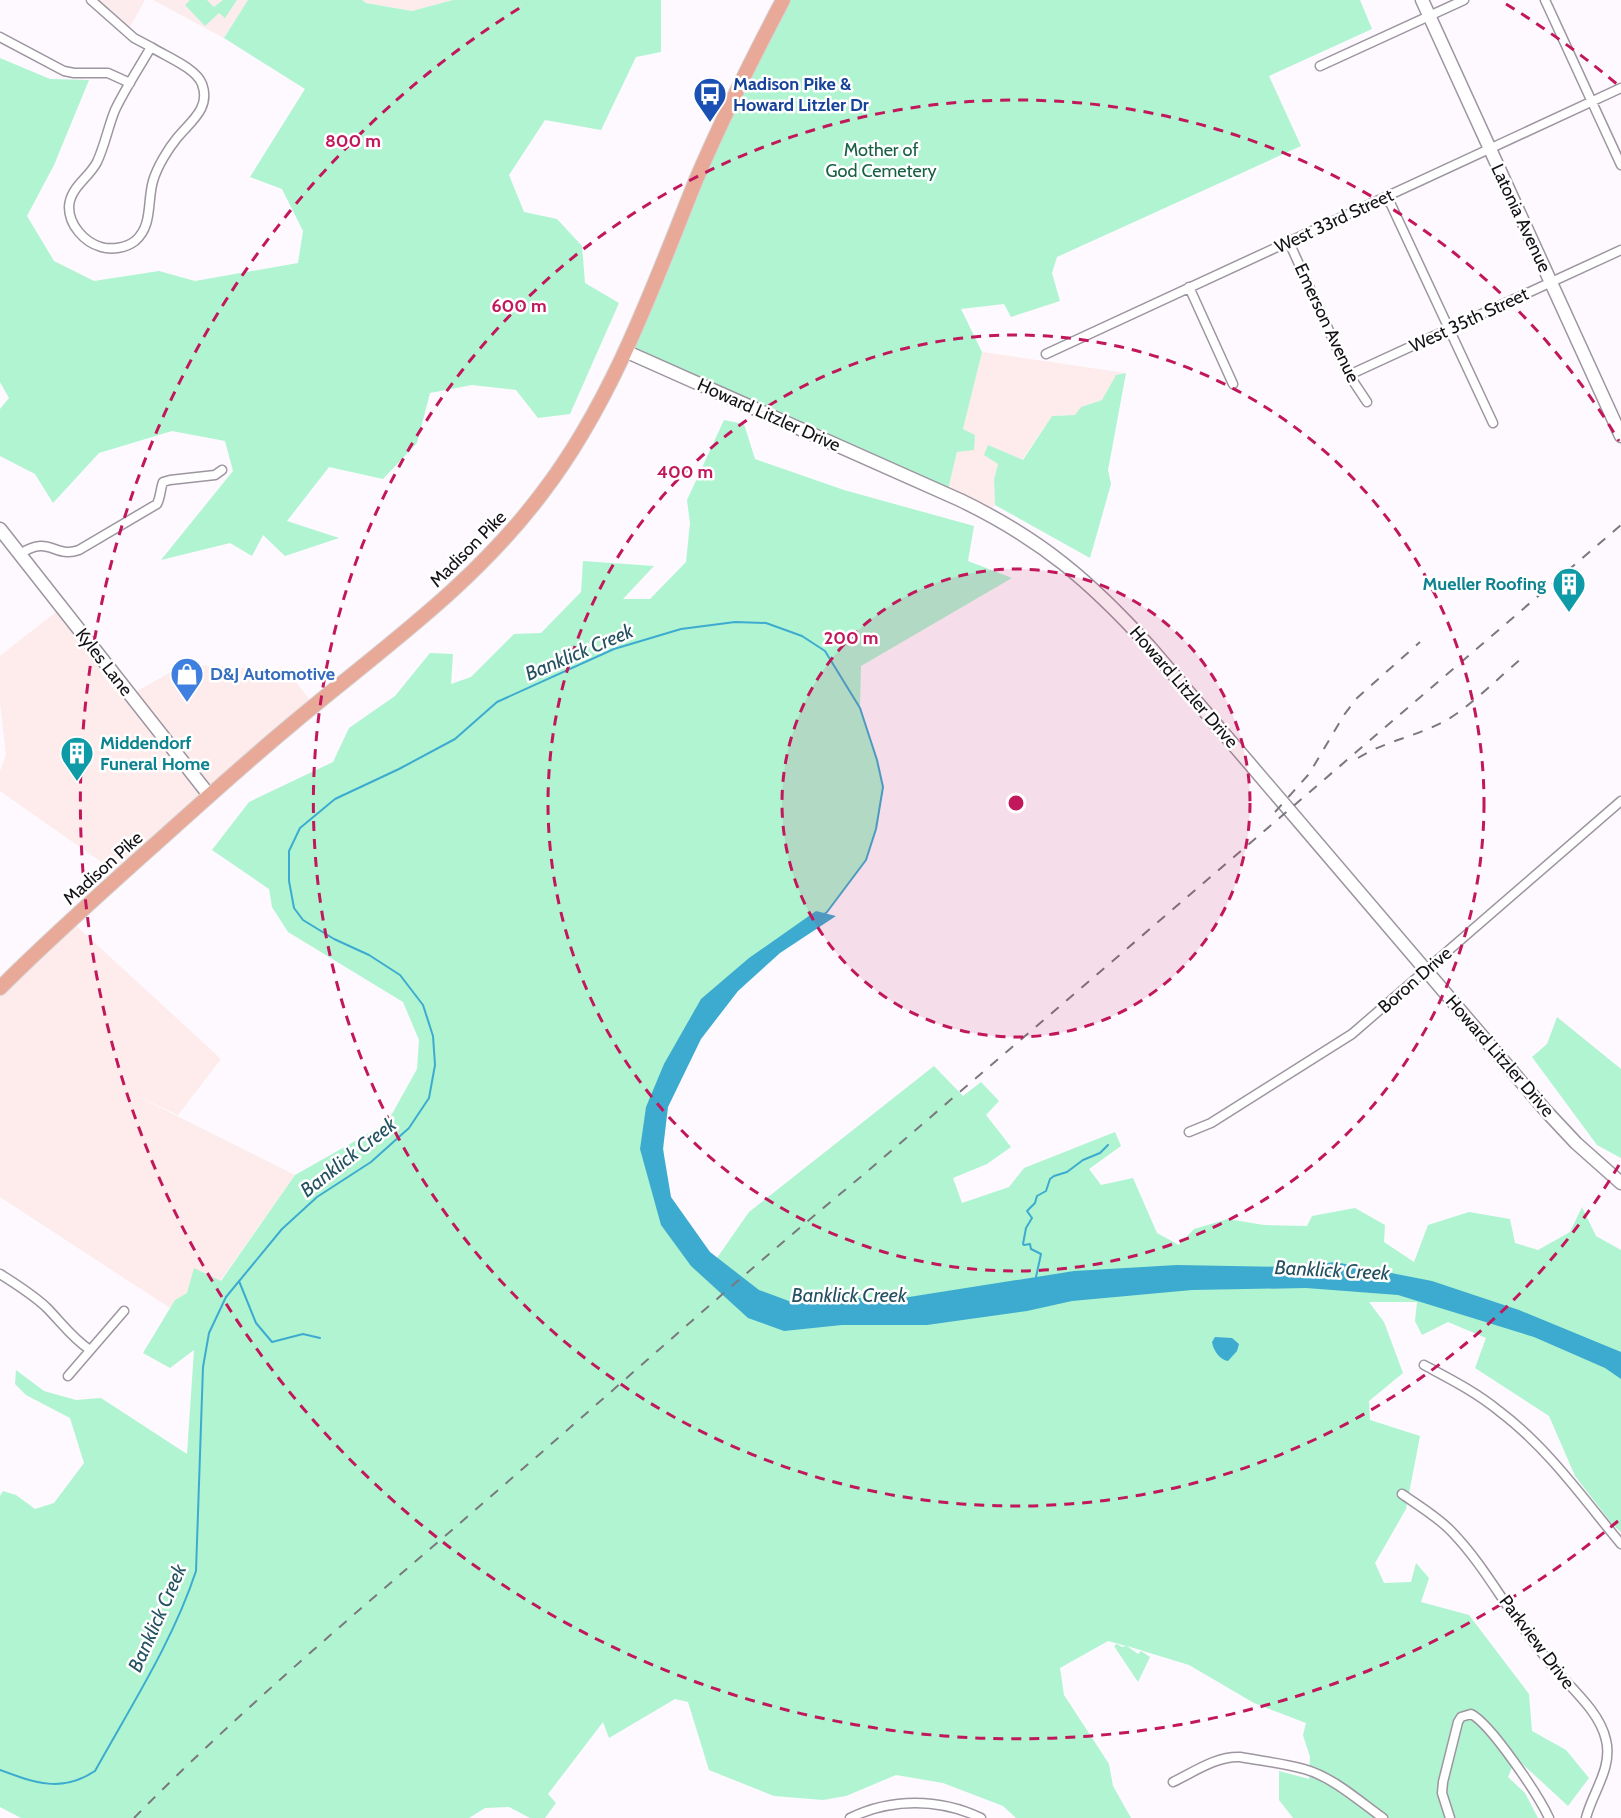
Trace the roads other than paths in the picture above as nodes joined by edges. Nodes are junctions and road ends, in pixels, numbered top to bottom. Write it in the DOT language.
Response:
graph roads {
  1 [pos="91,0"];
  2 [pos="783,0"];
  3 [pos="1422,0"];
  4 [pos="1464,0"];
  5 [pos="1545,0"];
  6 [pos="1428,15"];
  7 [pos="0,37"];
  8 [pos="151,47"];
  9 [pos="1320,66"];
  10 [pos="130,83"];
  11 [pos="1621,88"];
  12 [pos="1592,102"];
  13 [pos="1490,149"];
  14 [pos="1621,165"];
  15 [pos="1387,196"];
  16 [pos="1289,242"];
  17 [pos="1621,250"];
  18 [pos="1551,282"];
  19 [pos="1189,287"];
  20 [pos="1448,328"];
  21 [pos="625,351"];
  22 [pos="1046,354"];
  23 [pos="1350,375"];
  24 [pos="1233,384"];
  25 [pos="1367,402"];
  26 [pos="1492,423"];
  27 [pos="1621,436"];
  28 [pos="222,470"];
  29 [pos="0,529"];
  30 [pos="20,554"];
  31 [pos="210,795"];
  32 [pos="1621,801"];
  33 [pos="1426,970"];
  34 [pos="0,988"];
  35 [pos="1189,1132"];
  36 [pos="1621,1183"];
  37 [pos="0,1274"];
  38 [pos="124,1311"];
  39 [pos="90,1350"];
  40 [pos="1424,1365"];
  41 [pos="68,1376"];
  42 [pos="1401,1494"];
  43 [pos="1621,1544"];
  44 [pos="1173,1782"];
  45 [pos="850,1818"];
  46 [pos="981,1818"];
  47 [pos="1383,1818"];
  48 [pos="1450,1818"];
  49 [pos="1549,1818"];
  50 [pos="1586,1818"];
  1 -- 8 [label="street"];
  2 -- 21 [label="main road, Madison Pike"];
  3 -- 6 [label="main road, Latonia Avenue"];
  4 -- 6 [label="street"];
  5 -- 12 [label="street"];
  6 -- 9 [label="street"];
  6 -- 13 [label="main road, Latonia Avenue"];
  7 -- 10 [label="street"];
  8 -- 10 [label="street"];
  8 -- 10 [label="street"];
  11 -- 12 [label="street, West 33rd Street"];
  12 -- 13 [label="street, West 33rd Street"];
  12 -- 14 [label="street"];
  13 -- 15 [label="street, West 33rd Street"];
  13 -- 18 [label="main road, Latonia Avenue"];
  15 -- 16 [label="street, West 33rd Street"];
  15 -- 20 [label="street"];
  16 -- 19 [label="street, West 33rd Street"];
  16 -- 23 [label="street, Emerson Avenue"];
  17 -- 18 [label="street, West 35th Street"];
  18 -- 20 [label="street, West 35th Street"];
  18 -- 27 [label="main road, Latonia Avenue"];
  19 -- 22 [label="street, West 33rd Street"];
  19 -- 24 [label="street"];
  20 -- 23 [label="street, West 35th Street"];
  20 -- 26 [label="street"];
  21 -- 31 [label="main road, Madison Pike"];
  21 -- 33 [label="main road, Howard Litzler Drive"];
  23 -- 25 [label="street, Emerson Avenue"];
  28 -- 30 [label="street"];
  29 -- 30 [label="main road, Kyles Lane"];
  30 -- 31 [label="main road, Kyles Lane"];
  31 -- 34 [label="main road, Madison Pike"];
  32 -- 33 [label="street, Boron Drive"];
  33 -- 35 [label="street, Boron Drive"];
  33 -- 36 [label="main road, Howard Litzler Drive"];
  37 -- 39 [label="street"];
  38 -- 39 [label="street"];
  39 -- 41 [label="street"];
  40 -- 43 [label="street"];
  42 -- 50 [label="street, Parkview Drive"];
  44 -- 47 [label="street"];
  45 -- 46 [label="street"];
  48 -- 49 [label="street"];
}
